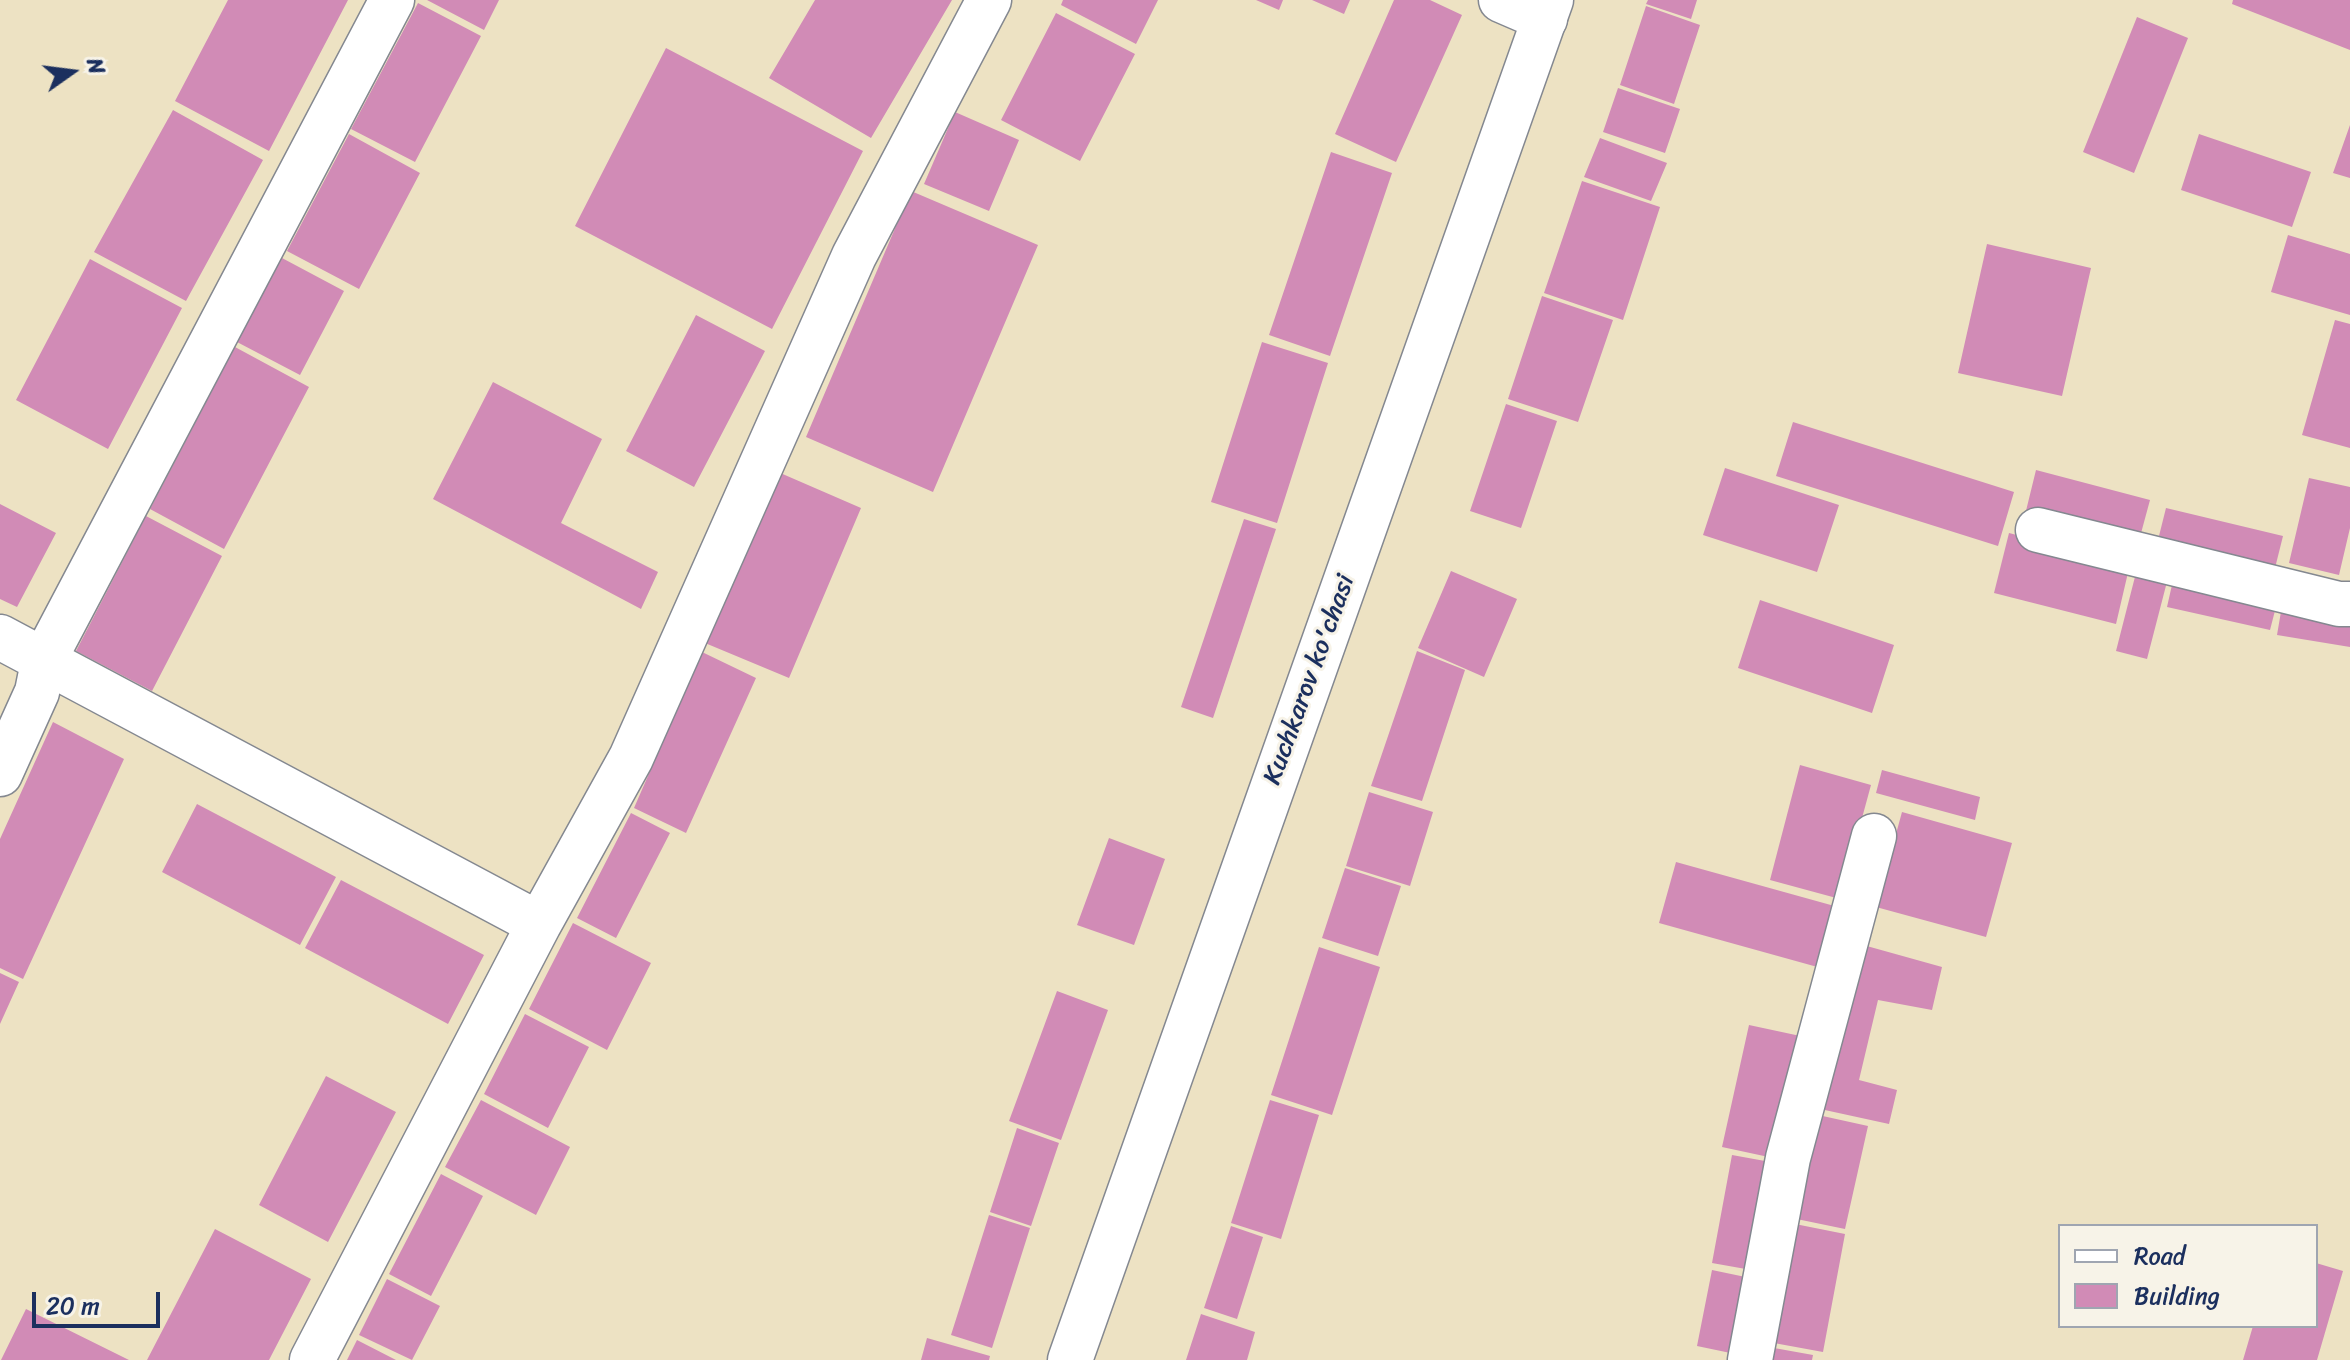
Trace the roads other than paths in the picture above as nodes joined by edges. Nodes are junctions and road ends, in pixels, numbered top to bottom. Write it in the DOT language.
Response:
graph roads {
  1 [pos="392,0"];
  2 [pos="989,0"];
  3 [pos="1501,0"];
  4 [pos="1548,9"];
  5 [pos="2038,530"];
  6 [pos="2350,604"];
  7 [pos="0,637"];
  8 [pos="43,662"];
  9 [pos="0,774"];
  10 [pos="1874,836"];
  11 [pos="539,924"];
  12 [pos="312,1360"];
  13 [pos="1070,1360"];
  14 [pos="1750,1360"];
  1 -- 8 [label="street"];
  2 -- 11 [label="street"];
  3 -- 4 [label="street"];
  4 -- 13 [label="street, Kuchkarov ko'chasi"];
  5 -- 6 [label="street"];
  7 -- 8 [label="street"];
  8 -- 9 [label="street"];
  8 -- 11 [label="street"];
  10 -- 14 [label="street"];
  11 -- 12 [label="street"];
}
